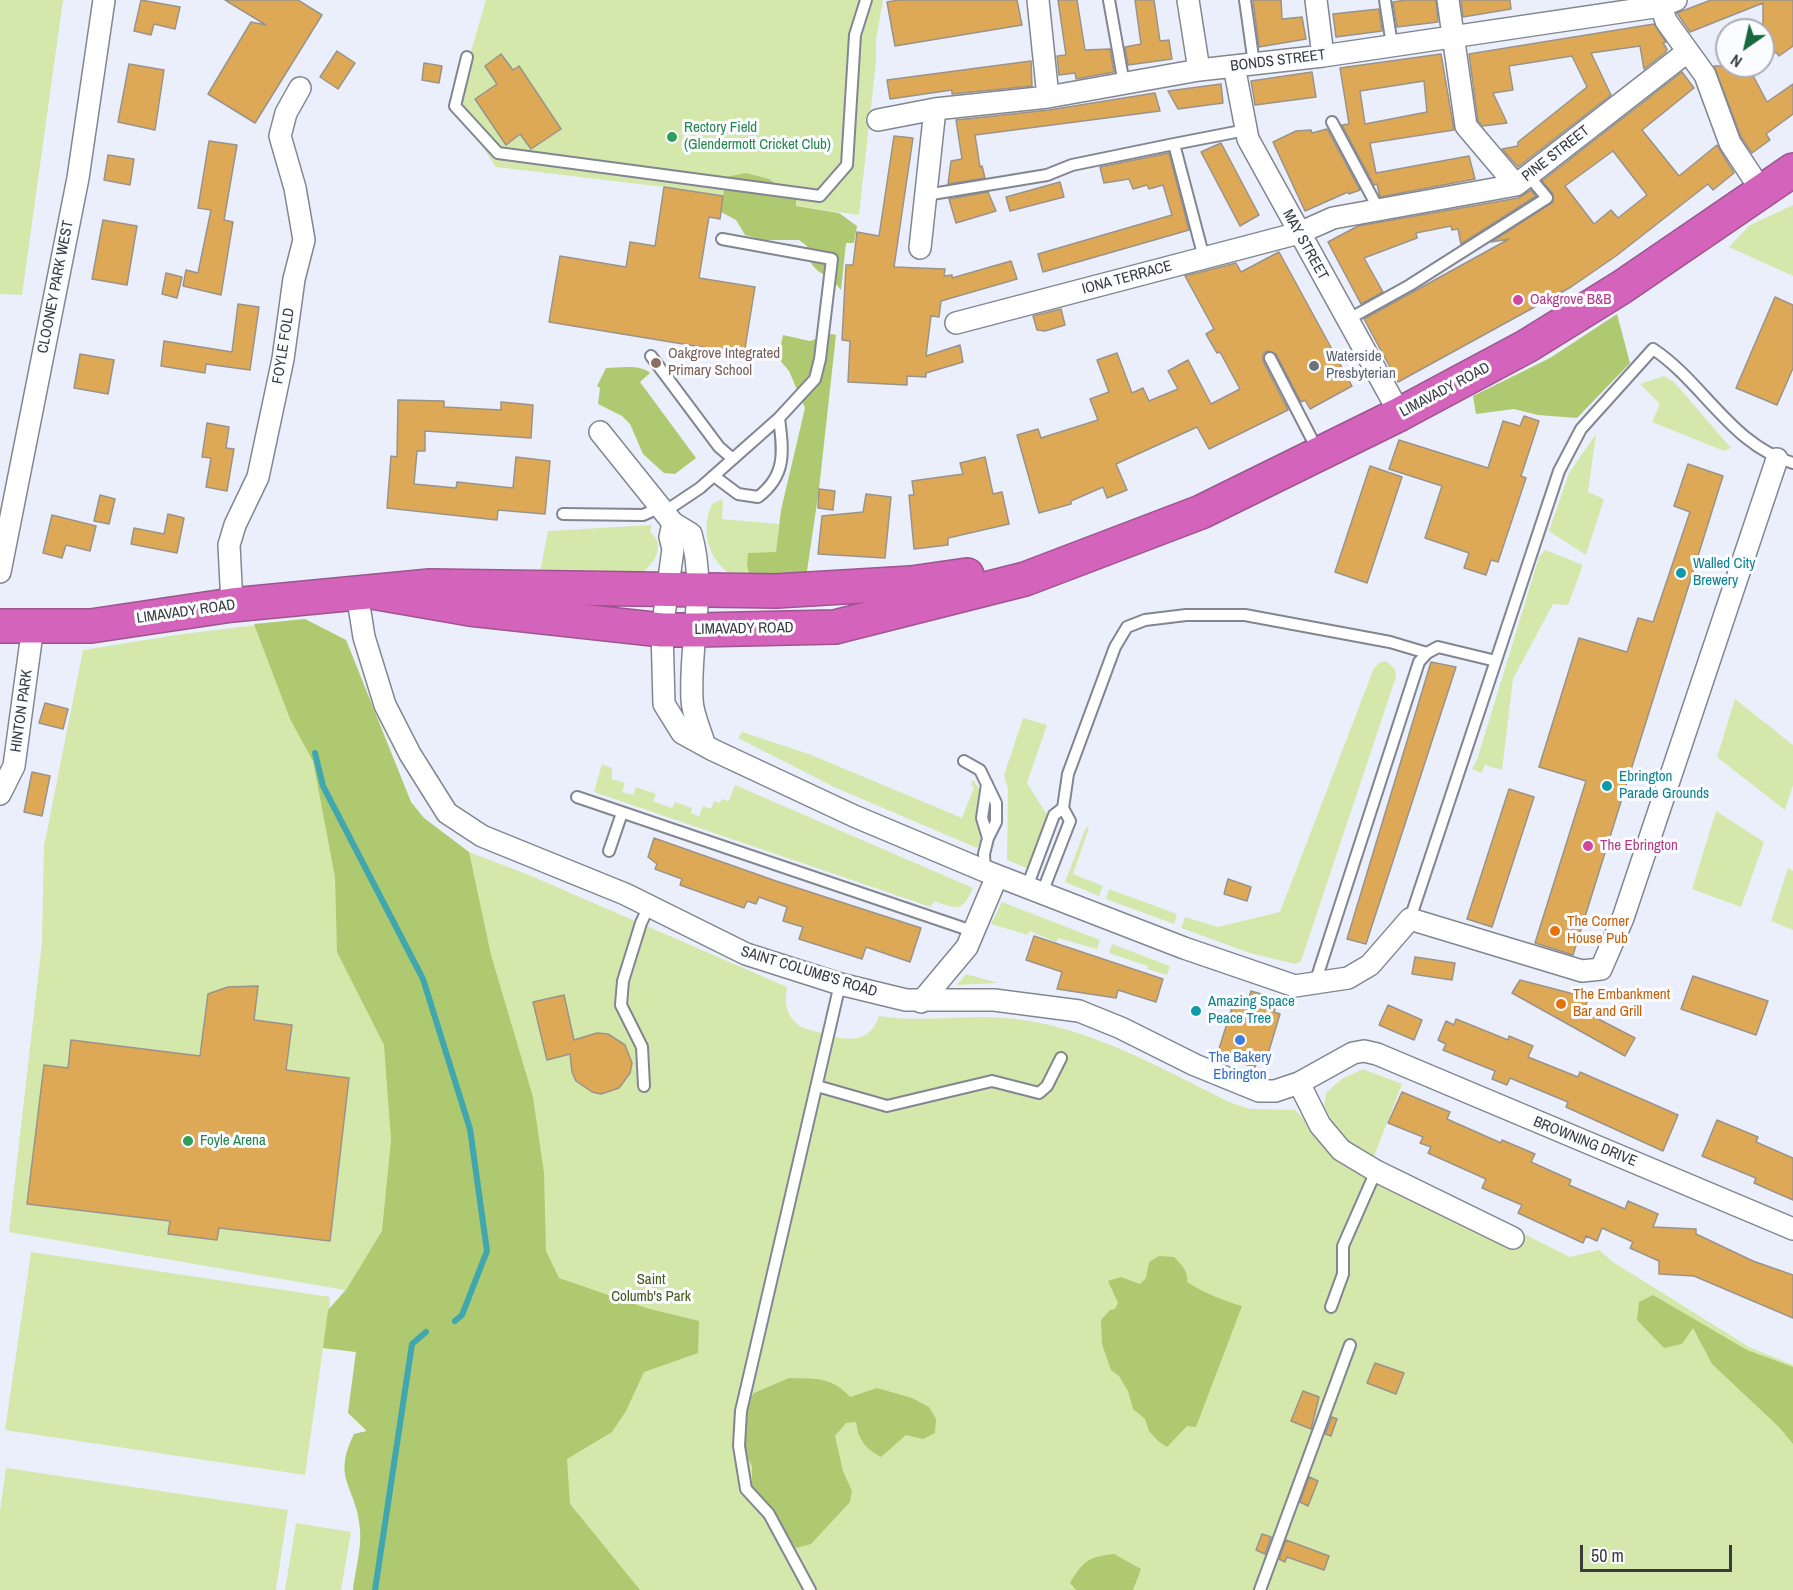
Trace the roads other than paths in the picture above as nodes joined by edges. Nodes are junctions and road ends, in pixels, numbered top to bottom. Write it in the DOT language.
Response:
graph roads {
  1 [pos="104,0"];
  2 [pos="867,0"];
  3 [pos="1038,0"];
  4 [pos="1109,0"];
  5 [pos="1188,0"];
  6 [pos="1245,0"];
  7 [pos="1316,0"];
  8 [pos="1385,0"];
  9 [pos="1448,0"];
  10 [pos="1670,2"];
  11 [pos="1454,36"];
  12 [pos="1392,45"];
  13 [pos="1687,52"];
  14 [pos="1323,56"];
  15 [pos="467,57"];
  16 [pos="1244,65"];
  17 [pos="1199,70"];
  18 [pos="1124,84"];
  19 [pos="300,88"];
  20 [pos="1048,97"];
  21 [pos="935,109"];
  22 [pos="878,120"];
  23 [pos="1332,122"];
  24 [pos="1246,130"];
  25 [pos="1174,144"];
  26 [pos="1793,170"];
  27 [pos="1522,180"];
  28 [pos="1761,190"];
  29 [pos="926,195"];
  30 [pos="1379,210"];
  31 [pos="1299,233"];
  32 [pos="722,239"];
  33 [pos="920,248"];
  34 [pos="1204,258"];
  35 [pos="1347,320"];
  36 [pos="956,323"];
  37 [pos="651,356"];
  38 [pos="1270,358"];
  39 [pos="1400,414"];
  40 [pos="779,418"];
  41 [pos="600,432"];
  42 [pos="1320,455"];
  43 [pos="733,459"];
  44 [pos="1785,461"];
  45 [pos="714,476"];
  46 [pos="563,514"];
  47 [pos="666,514"];
  48 [pos="1107,550"];
  49 [pos="0,572"];
  50 [pos="364,593"];
  51 [pos="232,604"];
  52 [pos="664,610"];
  53 [pos="698,611"];
  54 [pos="0,626"];
  55 [pos="33,626"];
  56 [pos="1428,653"];
  57 [pos="1496,661"];
  58 [pos="704,743"];
  59 [pos="964,761"];
  60 [pos="0,794"];
  61 [pos="577,797"];
  62 [pos="1064,808"];
  63 [pos="622,813"];
  64 [pos="609,851"];
  65 [pos="991,874"];
  66 [pos="1042,893"];
  67 [pos="649,906"];
  68 [pos="1410,919"];
  69 [pos="972,931"];
  70 [pos="1315,983"];
  71 [pos="840,984"];
  72 [pos="921,1002"];
  73 [pos="1377,1054"];
  74 [pos="1061,1058"];
  75 [pos="1299,1083"];
  76 [pos="644,1086"];
  77 [pos="818,1086"];
  78 [pos="1376,1171"];
  79 [pos="1793,1229"];
  80 [pos="1513,1238"];
  81 [pos="1331,1307"];
  82 [pos="1350,1345"];
  83 [pos="810,1590"];
  84 [pos="1260,1590"];
  1 -- 49 [label="street, CLOONEY PARK WEST"];
  2 -- 15 [label="lane"];
  3 -- 20 [label="street"];
  4 -- 18 [label="lane"];
  5 -- 17 [label="street"];
  6 -- 16 [label="lane"];
  7 -- 14 [label="street"];
  8 -- 12 [label="lane"];
  9 -- 11 [label="street"];
  10 -- 11 [label="street, BONDS STREET"];
  10 -- 13 [label="street"];
  11 -- 12 [label="street, BONDS STREET"];
  11 -- 27 [label="street"];
  12 -- 14 [label="street, BONDS STREET"];
  13 -- 27 [label="street, PINE STREET"];
  13 -- 28 [label="street"];
  14 -- 16 [label="street, BONDS STREET"];
  16 -- 17 [label="street, BONDS STREET"];
  16 -- 24 [label="street, MAY STREET"];
  17 -- 18 [label="street, BONDS STREET"];
  18 -- 20 [label="street, BONDS STREET"];
  19 -- 51 [label="street, FOYLE FOLD"];
  20 -- 21 [label="street, BONDS STREET"];
  21 -- 22 [label="street, BONDS STREET"];
  21 -- 29 [label="street"];
  23 -- 30 [label="lane"];
  24 -- 25 [label="lane"];
  24 -- 31 [label="street, MAY STREET"];
  25 -- 29 [label="lane"];
  25 -- 34 [label="lane"];
  26 -- 28 [label="highway, LIMAVADY ROAD"];
  27 -- 30 [label="street, PINE STREET"];
  27 -- 35 [label="lane"];
  28 -- 39 [label="highway, LIMAVADY ROAD"];
  29 -- 33 [label="street"];
  30 -- 31 [label="street, PINE STREET"];
  31 -- 34 [label="street, IONA TERRACE"];
  31 -- 35 [label="street, MAY STREET"];
  32 -- 40 [label="lane"];
  34 -- 36 [label="street, IONA TERRACE"];
  35 -- 39 [label="street, MAY STREET"];
  37 -- 43 [label="lane"];
  38 -- 42 [label="lane"];
  39 -- 42 [label="highway, LIMAVADY ROAD"];
  40 -- 43 [label="lane"];
  40 -- 45 [label="lane"];
  41 -- 47 [label="street"];
  42 -- 48 [label="highway, LIMAVADY ROAD"];
  43 -- 45 [label="lane"];
  44 -- 57 [label="lane"];
  44 -- 68 [label="street"];
  45 -- 47 [label="lane"];
  46 -- 47 [label="lane"];
  47 -- 52 [label="street"];
  47 -- 53 [label="street"];
  48 -- 53 [label="highway, LIMAVADY ROAD"];
  48 -- 53 [label="highway, LIMAVADY ROAD"];
  50 -- 51 [label="highway, LIMAVADY ROAD"];
  50 -- 52 [label="highway, LIMAVADY ROAD"];
  50 -- 52 [label="highway, LIMAVADY ROAD"];
  50 -- 67 [label="street, SAINT COLUMB'S ROAD"];
  51 -- 55 [label="highway, LIMAVADY ROAD"];
  52 -- 53 [label="highway, LIMAVADY ROAD"];
  52 -- 58 [label="street"];
  53 -- 58 [label="street"];
  54 -- 55 [label="highway, LIMAVADY ROAD"];
  55 -- 60 [label="street, HINTON PARK"];
  56 -- 57 [label="lane"];
  56 -- 62 [label="lane"];
  56 -- 70 [label="lane"];
  57 -- 68 [label="lane"];
  58 -- 65 [label="street"];
  59 -- 65 [label="lane"];
  61 -- 63 [label="lane"];
  62 -- 66 [label="lane"];
  62 -- 66 [label="lane"];
  63 -- 64 [label="lane"];
  63 -- 69 [label="lane"];
  65 -- 66 [label="street"];
  65 -- 69 [label="street"];
  66 -- 70 [label="street"];
  67 -- 71 [label="street, SAINT COLUMB'S ROAD"];
  67 -- 76 [label="lane"];
  68 -- 70 [label="street"];
  69 -- 72 [label="street"];
  71 -- 72 [label="street, SAINT COLUMB'S ROAD"];
  71 -- 77 [label="lane"];
  72 -- 75 [label="street, SAINT COLUMB'S ROAD"];
  73 -- 75 [label="street, SAINT COLUMB'S ROAD"];
  73 -- 79 [label="street, BROWNING DRIVE"];
  74 -- 77 [label="lane"];
  75 -- 78 [label="street"];
  77 -- 83 [label="lane"];
  78 -- 80 [label="street"];
  78 -- 81 [label="lane"];
  82 -- 84 [label="lane"];
}
